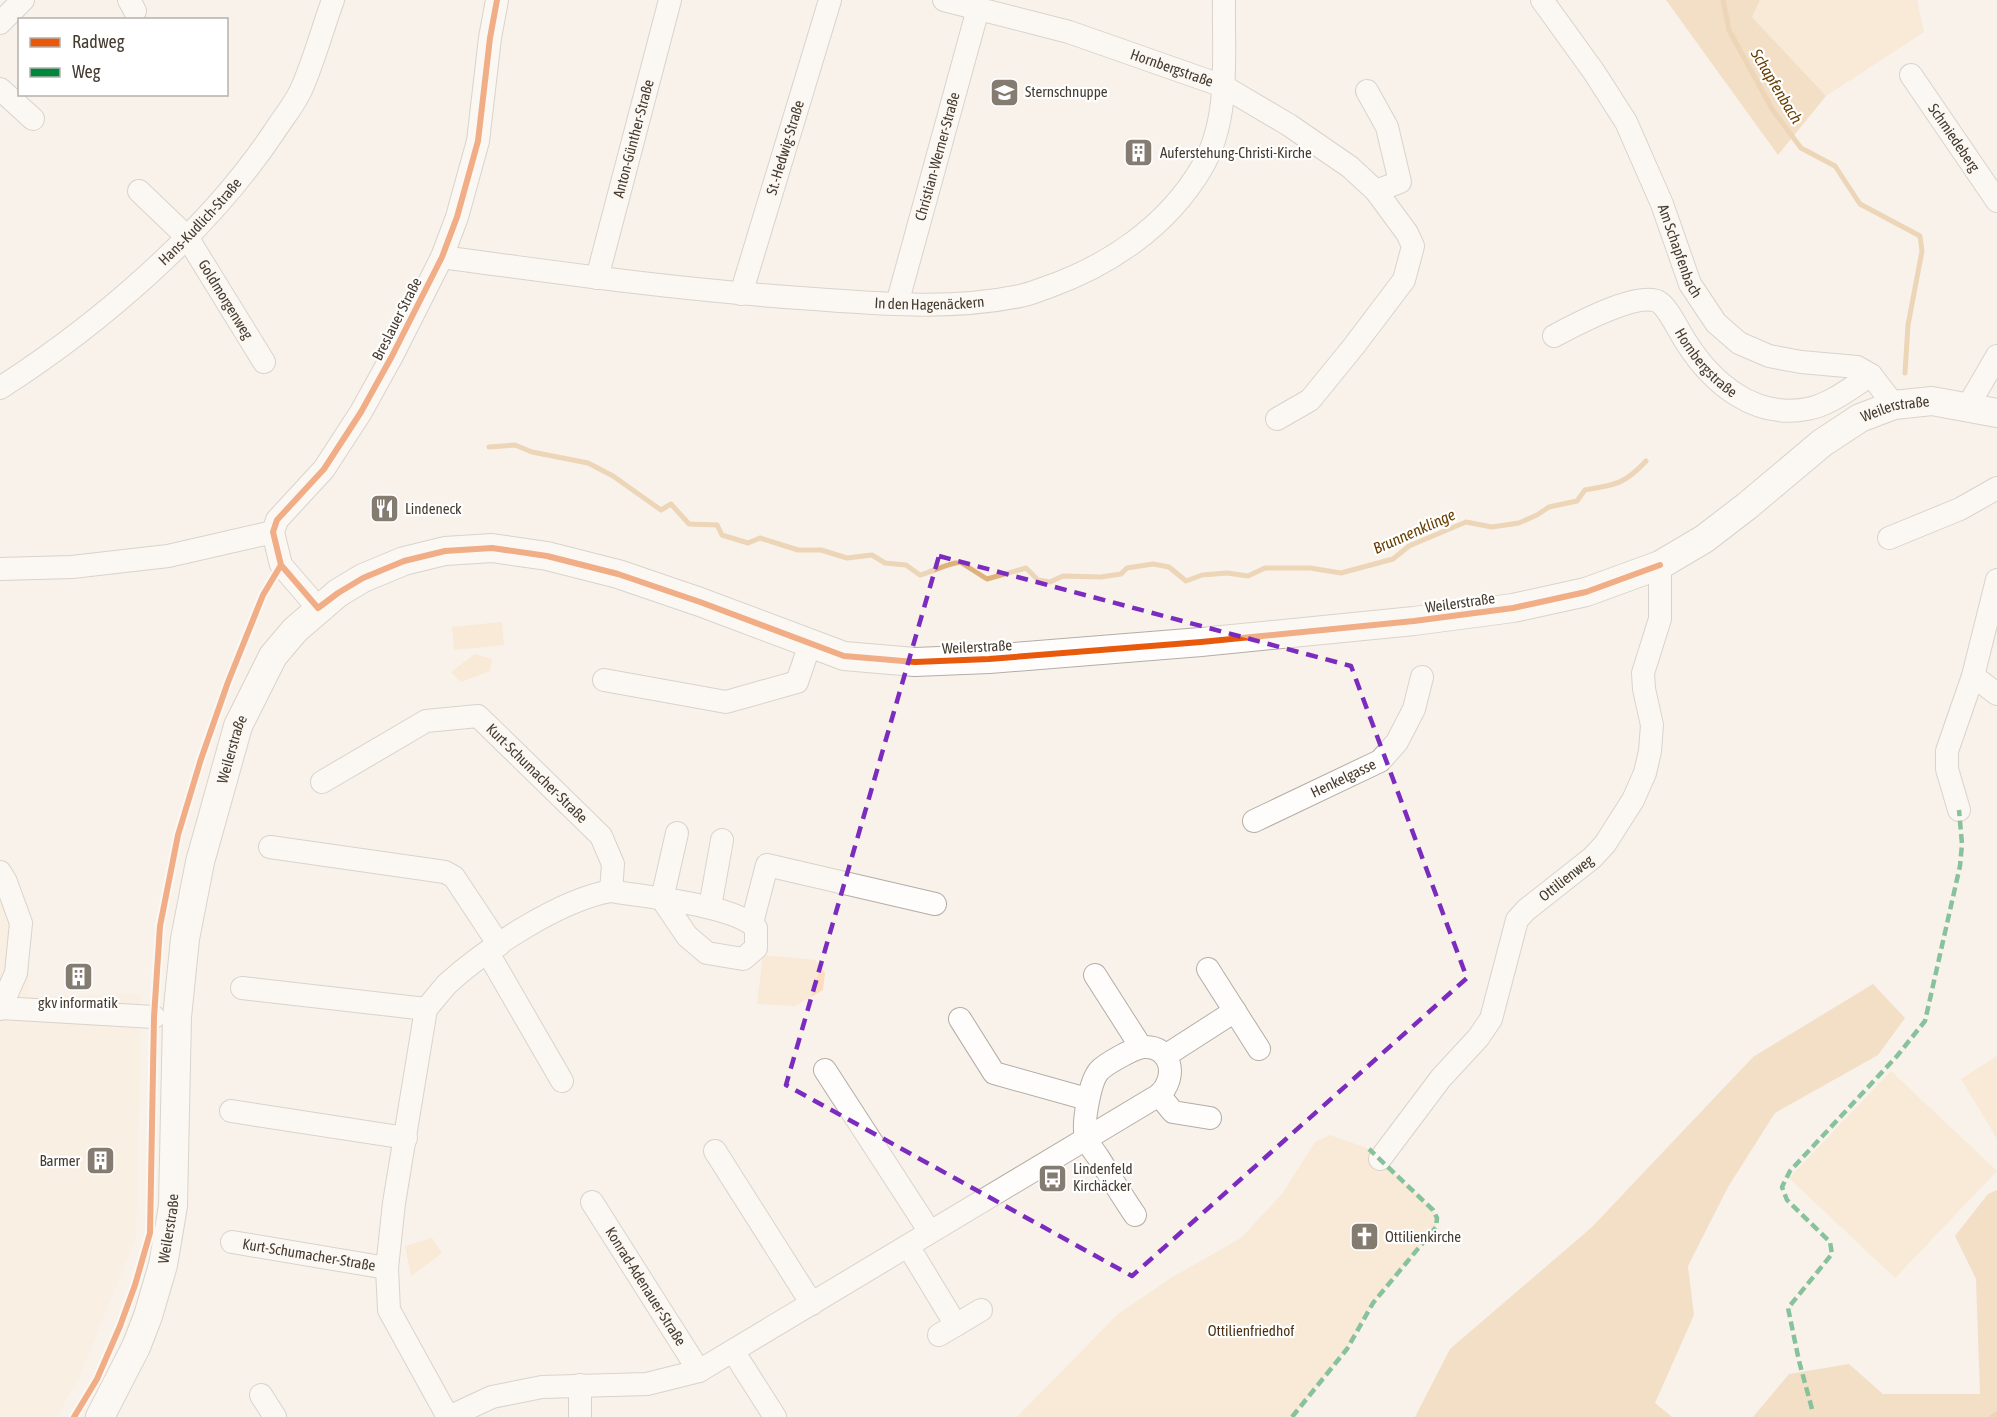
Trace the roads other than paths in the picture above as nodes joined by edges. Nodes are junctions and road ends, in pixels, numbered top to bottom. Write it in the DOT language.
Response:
graph roads {
  1 [pos="23,0"];
  2 [pos="333,0"];
  3 [pos="497,0"];
  4 [pos="670,0"];
  5 [pos="830,0"];
  6 [pos="944,0"];
  7 [pos="1224,0"];
  8 [pos="1542,0"];
  9 [pos="978,9"];
  10 [pos="0,23"];
  11 [pos="1911,75"];
  12 [pos="1223,86"];
  13 [pos="0,89"];
  14 [pos="1367,91"];
  15 [pos="33,119"];
  16 [pos="139,191"];
  17 [pos="1376,191"];
  18 [pos="1997,201"];
  19 [pos="187,237"];
  20 [pos="442,257"];
  21 [pos="597,278"];
  22 [pos="741,294"];
  23 [pos="897,304"];
  24 [pos="1554,336"];
  25 [pos="1997,357"];
  26 [pos="264,362"];
  27 [pos="1871,375"];
  28 [pos="0,388"];
  29 [pos="1894,405"];
  30 [pos="1968,406"];
  31 [pos="1997,413"];
  32 [pos="1277,420"];
  33 [pos="1997,488"];
  34 [pos="273,532"];
  35 [pos="1890,538"];
  36 [pos="1660,565"];
  37 [pos="3,572"];
  38 [pos="1997,580"];
  39 [pos="318,608"];
  40 [pos="1990,635"];
  41 [pos="810,644"];
  42 [pos="1973,676"];
  43 [pos="1422,677"];
  44 [pos="604,680"];
  45 [pos="1997,694"];
  46 [pos="321,782"];
  47 [pos="1959,810"];
  48 [pos="1254,821"];
  49 [pos="676,833"];
  50 [pos="722,840"];
  51 [pos="270,846"];
  52 [pos="0,872"];
  53 [pos="610,891"];
  54 [pos="662,900"];
  55 [pos="935,904"];
  56 [pos="710,907"];
  57 [pos="752,922"];
  58 [pos="493,949"];
  59 [pos="1208,969"];
  60 [pos="1095,975"];
  61 [pos="242,988"];
  62 [pos="0,1008"];
  63 [pos="426,1009"];
  64 [pos="1235,1011"];
  65 [pos="154,1017"];
  66 [pos="960,1018"];
  67 [pos="1140,1047"];
  68 [pos="1259,1049"];
  69 [pos="1165,1056"];
  70 [pos="825,1070"];
  71 [pos="562,1081"];
  72 [pos="1159,1095"];
  73 [pos="1087,1099"];
  74 [pos="231,1111"];
  75 [pos="1210,1118"];
  76 [pos="406,1138"];
  77 [pos="1086,1138"];
  78 [pos="715,1151"];
  79 [pos="1380,1159"];
  80 [pos="592,1202"];
  81 [pos="1135,1215"];
  82 [pos="930,1232"];
  83 [pos="232,1242"];
  84 [pos="908,1246"];
  85 [pos="387,1268"];
  86 [pos="812,1304"];
  87 [pos="981,1311"];
  88 [pos="733,1351"];
  89 [pos="699,1371"];
  90 [pos="580,1385"];
  91 [pos="261,1395"];
  92 [pos="100,1417"];
  93 [pos="275,1417"];
  94 [pos="448,1417"];
  95 [pos="580,1417"];
  96 [pos="775,1417"];
  1 -- 10 [label="street"];
  2 -- 19 [label="street, Hans-Kudlich-Straße"];
  3 -- 20 [label="street, Breslauer Straße"];
  4 -- 21 [label="street, Anton-Günther-Straße"];
  5 -- 22 [label="street, St.-Hedwig-Straße"];
  6 -- 9 [label="street, Hornbergstraße"];
  7 -- 12 [label="street, In den Hagenäckern"];
  8 -- 27 [label="street, Am Schapfenbach"];
  9 -- 12 [label="street, Hornbergstraße"];
  9 -- 23 [label="street, Christian-Werner-Straße"];
  11 -- 18 [label="street, Schmiedeberg"];
  12 -- 17 [label="street, Hornbergstraße"];
  12 -- 23 [label="street, In den Hagenäckern"];
  13 -- 15 [label="street"];
  14 -- 17 [label="street"];
  16 -- 19 [label="street, Goldmorgenweg"];
  17 -- 32 [label="street, Hornbergstraße"];
  19 -- 26 [label="street, Goldmorgenweg"];
  19 -- 28 [label="street, Hans-Kudlich-Straße"];
  20 -- 21 [label="street, In den Hagenäckern"];
  20 -- 34 [label="street, Breslauer Straße"];
  21 -- 22 [label="street, In den Hagenäckern"];
  22 -- 23 [label="street, In den Hagenäckern"];
  24 -- 27 [label="street, Hornbergstraße"];
  25 -- 30 [label="street"];
  27 -- 29 [label="street"];
  29 -- 30 [label="main road, Weilerstraße"];
  29 -- 36 [label="main road, Weilerstraße"];
  30 -- 31 [label="main road, Weilerstraße"];
  33 -- 35 [label="street"];
  34 -- 37 [label="street"];
  34 -- 39 [label="street"];
  36 -- 41 [label="main road, Weilerstraße"];
  36 -- 79 [label="street, Ottilienweg"];
  38 -- 40 [label="street"];
  39 -- 41 [label="main road, Weilerstraße"];
  39 -- 92 [label="main road, Weilerstraße"];
  40 -- 42 [label="street"];
  41 -- 44 [label="street"];
  42 -- 45 [label="street"];
  42 -- 47 [label="street"];
  43 -- 48 [label="street, Henkelgasse"];
  46 -- 53 [label="street, Kurt-Schumacher-Straße"];
  49 -- 54 [label="street"];
  50 -- 56 [label="street"];
  51 -- 58 [label="street"];
  52 -- 62 [label="street"];
  53 -- 54 [label="street"];
  53 -- 58 [label="street"];
  54 -- 56 [label="street"];
  54 -- 57 [label="street"];
  55 -- 57 [label="street"];
  56 -- 57 [label="street"];
  58 -- 63 [label="street"];
  58 -- 71 [label="street"];
  59 -- 64 [label="street"];
  60 -- 67 [label="street"];
  61 -- 63 [label="street"];
  62 -- 65 [label="street"];
  63 -- 76 [label="street, Kurt-Schumacher-Straße"];
  64 -- 68 [label="street"];
  64 -- 69 [label="street"];
  66 -- 73 [label="street"];
  67 -- 69 [label="street"];
  67 -- 73 [label="street"];
  69 -- 72 [label="street"];
  70 -- 82 [label="street"];
  72 -- 75 [label="street"];
  72 -- 77 [label="street"];
  73 -- 77 [label="street"];
  74 -- 76 [label="street"];
  76 -- 85 [label="street, Kurt-Schumacher-Straße"];
  77 -- 81 [label="street"];
  77 -- 82 [label="street"];
  78 -- 86 [label="street"];
  80 -- 89 [label="street, Konrad-Adenauer-Straße"];
  82 -- 84 [label="street"];
  83 -- 85 [label="street, Kurt-Schumacher-Straße"];
  84 -- 86 [label="street"];
  84 -- 87 [label="street"];
  85 -- 94 [label="street, Kurt-Schumacher-Straße"];
  86 -- 88 [label="street"];
  88 -- 89 [label="street"];
  88 -- 96 [label="street"];
  89 -- 90 [label="street"];
  90 -- 94 [label="street"];
  90 -- 95 [label="street"];
  91 -- 93 [label="street"];
}
